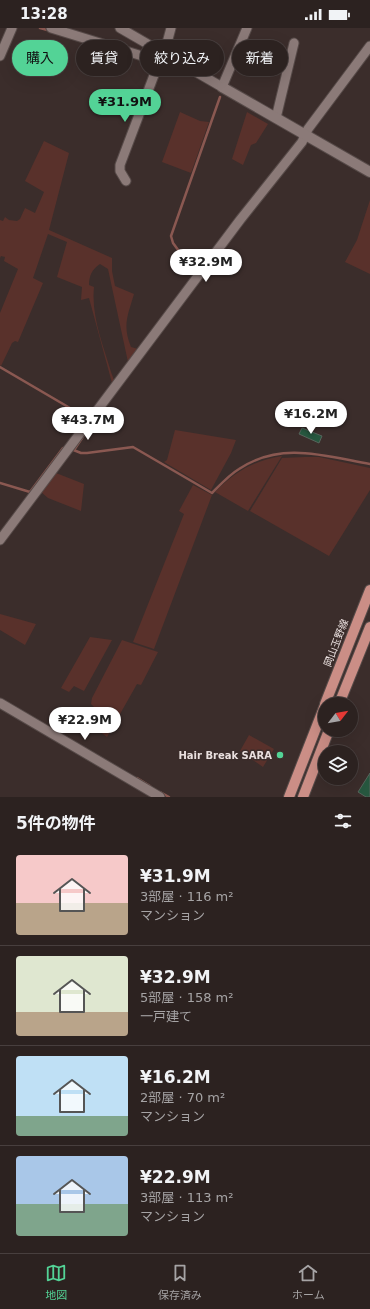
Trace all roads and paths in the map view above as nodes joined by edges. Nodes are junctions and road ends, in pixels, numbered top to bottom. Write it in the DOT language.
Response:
graph roads {
  1 [pos="12,28"];
  2 [pos="51,28"];
  3 [pos="120,28"];
  4 [pos="171,28"];
  5 [pos="248,28"];
  6 [pos="167,40"];
  7 [pos="140,43"];
  8 [pos="294,43"];
  9 [pos="370,46"];
  10 [pos="140,52"];
  11 [pos="0,56"];
  12 [pos="154,76"];
  13 [pos="203,76"];
  14 [pos="222,87"];
  15 [pos="276,118"];
  16 [pos="305,135"];
  17 [pos="370,172"];
  18 [pos="126,181"];
  19 [pos="0,540"];
  20 [pos="370,590"];
  21 [pos="370,627"];
  22 [pos="328,697"];
  23 [pos="343,697"];
  24 [pos="0,703"];
  25 [pos="318,722"];
  26 [pos="326,737"];
  27 [pos="160,797"];
  28 [pos="289,797"];
  29 [pos="303,797"];
  1 -- 11 [label="street"];
  2 -- 10 [label="street"];
  3 -- 7 [label="street"];
  4 -- 6 [label="street"];
  5 -- 14 [label="street"];
  8 -- 15 [label="street"];
  9 -- 16 [label="street"];
  12 -- 18 [label="street"];
  13 -- 14 [label="street"];
  14 -- 15 [label="street"];
  15 -- 16 [label="street"];
  16 -- 17 [label="street"];
  16 -- 19 [label="street"];
  20 -- 22 [label="main road, 岡山玉野線"];
  21 -- 23 [label="main road"];
  24 -- 27 [label="street"];
  25 -- 28 [label="main road, 岡山玉野線"];
  26 -- 29 [label="main road"];
}
